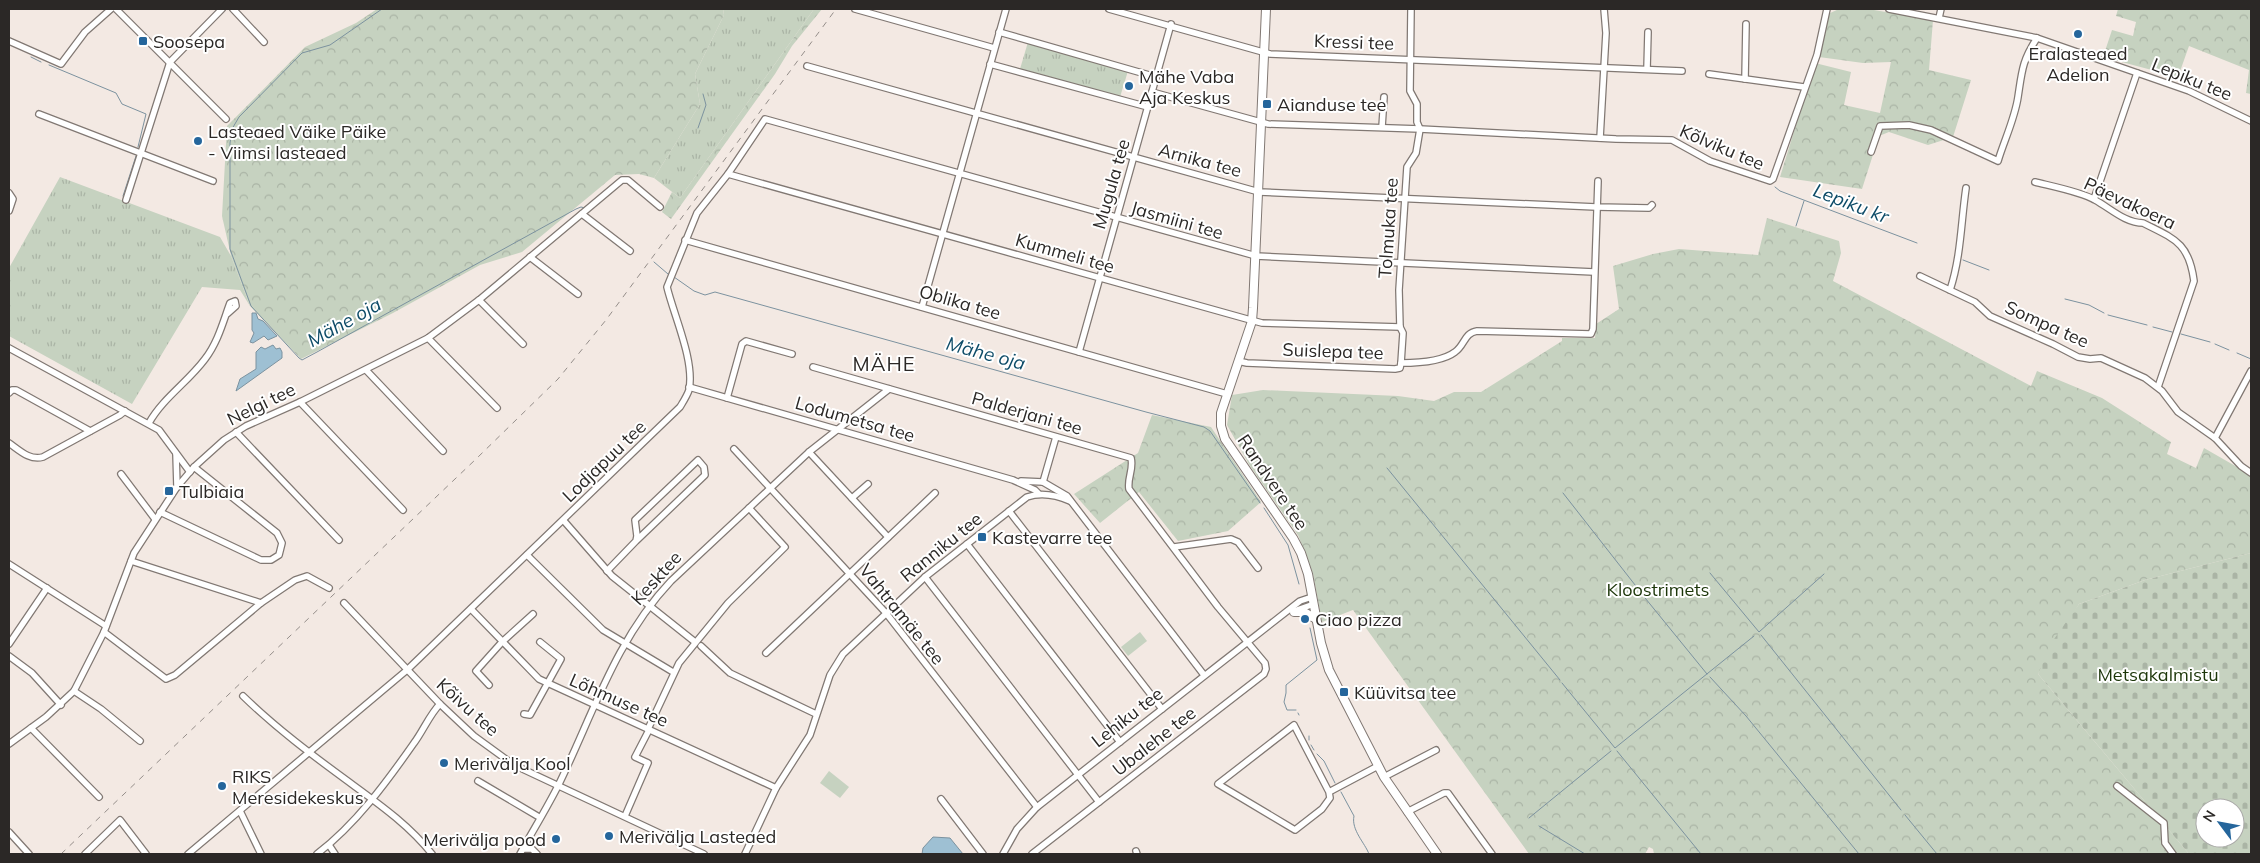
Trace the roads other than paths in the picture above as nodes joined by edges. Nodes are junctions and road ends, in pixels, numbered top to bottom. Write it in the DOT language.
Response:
graph roads {
  1 [pos="111,9"];
  2 [pos="116,9"];
  3 [pos="222,9"];
  4 [pos="233,9"];
  5 [pos="855,9"];
  6 [pos="1006,9"];
  7 [pos="1109,9"];
  8 [pos="1266,9"];
  9 [pos="1411,9"];
  10 [pos="1604,9"];
  11 [pos="1835,9"];
  12 [pos="1888,9"];
  13 [pos="1941,9"];
  14 [pos="1827,12"];
  15 [pos="1939,18"];
  16 [pos="1746,24"];
  17 [pos="1170,25"];
  18 [pos="999,32"];
  19 [pos="1648,32"];
  20 [pos="2036,38"];
  21 [pos="9,41"];
  22 [pos="264,42"];
  23 [pos="994,48"];
  24 [pos="1264,53"];
  25 [pos="1411,60"];
  26 [pos="170,62"];
  27 [pos="990,64"];
  28 [pos="807,66"];
  29 [pos="1604,68"];
  30 [pos="1647,69"];
  31 [pos="1682,71"];
  32 [pos="2136,73"];
  33 [pos="1709,74"];
  34 [pos="1156,77"];
  35 [pos="1745,79"];
  36 [pos="1804,87"];
  37 [pos="1152,92"];
  38 [pos="1384,97"];
  39 [pos="1148,107"];
  40 [pos="39,114"];
  41 [pos="976,114"];
  42 [pos="226,119"];
  43 [pos="2251,121"];
  44 [pos="1262,122"];
  45 [pos="1382,128"];
  46 [pos="1420,129"];
  47 [pos="1600,138"];
  48 [pos="1871,152"];
  49 [pos="142,153"];
  50 [pos="1133,158"];
  51 [pos="728,174"];
  52 [pos="958,174"];
  53 [pos="213,181"];
  54 [pos="1598,181"];
  55 [pos="2035,182"];
  56 [pos="1966,188"];
  57 [pos="1259,192"];
  58 [pos="9,194"];
  59 [pos="1405,199"];
  60 [pos="2094,199"];
  61 [pos="126,200"];
  62 [pos="1652,205"];
  63 [pos="660,207"];
  64 [pos="1596,207"];
  65 [pos="9,211"];
  66 [pos="582,214"];
  67 [pos="1116,218"];
  68 [pos="942,234"];
  69 [pos="685,240"];
  70 [pos="630,251"];
  71 [pos="1256,256"];
  72 [pos="530,257"];
  73 [pos="1401,263"];
  74 [pos="1594,272"];
  75 [pos="1920,276"];
  76 [pos="1100,278"];
  77 [pos="1950,290"];
  78 [pos="578,294"];
  79 [pos="479,300"];
  80 [pos="922,307"];
  81 [pos="227,314"];
  82 [pos="1252,320"];
  83 [pos="1400,327"];
  84 [pos="428,338"];
  85 [pos="523,344"];
  86 [pos="9,348"];
  87 [pos="1079,352"];
  88 [pos="792,354"];
  89 [pos="1238,360"];
  90 [pos="1401,364"];
  91 [pos="813,368"];
  92 [pos="366,370"];
  93 [pos="2251,370"];
  94 [pos="2158,387"];
  95 [pos="689,388"];
  96 [pos="889,389"];
  97 [pos="9,393"];
  98 [pos="1226,394"];
  99 [pos="726,398"];
  100 [pos="300,402"];
  101 [pos="497,408"];
  102 [pos="125,410"];
  103 [pos="149,423"];
  104 [pos="838,430"];
  105 [pos="90,431"];
  106 [pos="236,432"];
  107 [pos="1056,437"];
  108 [pos="2215,438"];
  109 [pos="9,443"];
  110 [pos="734,450"];
  111 [pos="443,451"];
  112 [pos="809,452"];
  113 [pos="176,454"];
  114 [pos="192,469"];
  115 [pos="2251,473"];
  116 [pos="121,474"];
  117 [pos="1013,480"];
  118 [pos="1042,483"];
  119 [pos="868,484"];
  120 [pos="1026,486"];
  121 [pos="177,487"];
  122 [pos="770,488"];
  123 [pos="935,493"];
  124 [pos="1038,493"];
  125 [pos="1028,496"];
  126 [pos="852,498"];
  127 [pos="1070,502"];
  128 [pos="749,508"];
  129 [pos="403,510"];
  130 [pos="160,512"];
  131 [pos="1009,512"];
  132 [pos="155,519"];
  133 [pos="564,521"];
  134 [pos="888,537"];
  135 [pos="339,540"];
  136 [pos="636,541"];
  137 [pos="967,544"];
  138 [pos="1174,547"];
  139 [pos="527,556"];
  140 [pos="131,561"];
  141 [pos="9,564"];
  142 [pos="1258,568"];
  143 [pos="608,571"];
  144 [pos="850,574"];
  145 [pos="925,577"];
  146 [pos="47,588"];
  147 [pos="329,588"];
  148 [pos="1313,600"];
  149 [pos="344,603"];
  150 [pos="262,604"];
  151 [pos="648,606"];
  152 [pos="471,609"];
  153 [pos="1294,612"];
  154 [pos="886,613"];
  155 [pos="533,614"];
  156 [pos="1284,616"];
  157 [pos="1316,619"];
  158 [pos="106,626"];
  159 [pos="104,632"];
  160 [pos="502,642"];
  161 [pos="540,642"];
  162 [pos="695,642"];
  163 [pos="1248,643"];
  164 [pos="9,644"];
  165 [pos="624,644"];
  166 [pos="702,646"];
  167 [pos="766,653"];
  168 [pos="9,656"];
  169 [pos="407,670"];
  170 [pos="673,672"];
  171 [pos="1204,675"];
  172 [pos="548,684"];
  173 [pos="489,685"];
  174 [pos="74,691"];
  175 [pos="243,696"];
  176 [pos="440,704"];
  177 [pos="594,704"];
  178 [pos="61,705"];
  179 [pos="1162,709"];
  180 [pos="524,714"];
  181 [pos="816,714"];
  182 [pos="31,728"];
  183 [pos="648,729"];
  184 [pos="140,741"];
  185 [pos="1120,742"];
  186 [pos="9,744"];
  187 [pos="1436,750"];
  188 [pos="310,753"];
  189 [pos="1378,766"];
  190 [pos="1078,775"];
  191 [pos="1384,777"];
  192 [pos="478,781"];
  193 [pos="558,786"];
  194 [pos="2117,786"];
  195 [pos="776,788"];
  196 [pos="1329,792"];
  197 [pos="99,798"];
  198 [pos="372,799"];
  199 [pos="941,799"];
  200 [pos="1100,802"];
  201 [pos="1037,807"];
  202 [pos="240,811"];
  203 [pos="1407,812"];
  204 [pos="625,816"];
  205 [pos="540,817"];
  206 [pos="9,832"];
  207 [pos="329,845"];
  208 [pos="524,848"];
  209 [pos="1433,853"];
  210 [pos="29,854"];
  211 [pos="85,854"];
  212 [pos="146,854"];
  213 [pos="188,854"];
  214 [pos="261,854"];
  215 [pos="317,854"];
  216 [pos="335,854"];
  217 [pos="432,854"];
  218 [pos="520,854"];
  219 [pos="537,854"];
  220 [pos="704,854"];
  221 [pos="745,854"];
  222 [pos="983,854"];
  223 [pos="1003,854"];
  224 [pos="1032,854"];
  225 [pos="1492,854"];
  226 [pos="2173,854"];
  1 -- 21 [label="street"];
  2 -- 26 [label="street"];
  3 -- 26 [label="street"];
  4 -- 22 [label="street"];
  5 -- 23 [label="street"];
  6 -- 18 [label="street"];
  7 -- 17 [label="street, Kressi tee"];
  8 -- 24 [label="main road, Randvere tee"];
  9 -- 25 [label="street, Tolmuka tee"];
  10 -- 29 [label="street"];
  11 -- 14 [label="street"];
  12 -- 15 [label="street, Lepiku tee"];
  13 -- 15 [label="street"];
  14 -- 36 [label="street, Kõlviku tee"];
  15 -- 20 [label="street, Lepiku tee"];
  16 -- 35 [label="street"];
  17 -- 24 [label="street, Kressi tee"];
  17 -- 34 [label="street, Mugula tee"];
  18 -- 23 [label="street"];
  18 -- 34 [label="street"];
  19 -- 30 [label="street"];
  20 -- 32 [label="street, Lepiku tee"];
  20 -- 48 [label="street"];
  23 -- 27 [label="street"];
  24 -- 25 [label="street, Kressi tee"];
  24 -- 44 [label="main road, Randvere tee"];
  25 -- 29 [label="street, Kressi tee"];
  25 -- 46 [label="street, Tolmuka tee"];
  26 -- 42 [label="street"];
  26 -- 49 [label="street"];
  27 -- 39 [label="street"];
  27 -- 41 [label="street"];
  28 -- 41 [label="street, Arnika tee"];
  29 -- 30 [label="street, Kressi tee"];
  29 -- 47 [label="street"];
  30 -- 31 [label="street, Kressi tee"];
  32 -- 43 [label="street, Lepiku tee"];
  32 -- 60 [label="street"];
  33 -- 35 [label="street"];
  34 -- 37 [label="street, Mugula tee"];
  35 -- 36 [label="street"];
  36 -- 47 [label="street, Kõlviku tee"];
  37 -- 39 [label="street, Mugula tee"];
  37 -- 44 [label="street"];
  38 -- 45 [label="street"];
  39 -- 50 [label="street, Mugula tee"];
  40 -- 49 [label="street"];
  41 -- 50 [label="street, Arnika tee"];
  41 -- 52 [label="street"];
  44 -- 45 [label="street"];
  44 -- 57 [label="main road, Randvere tee"];
  45 -- 46 [label="street"];
  46 -- 47 [label="street"];
  46 -- 59 [label="street, Tolmuka tee"];
  49 -- 53 [label="street"];
  49 -- 61 [label="street"];
  50 -- 57 [label="street, Arnika tee"];
  50 -- 67 [label="street, Mugula tee"];
  51 -- 52 [label="street, Jasmiini tee"];
  51 -- 68 [label="street, Kummeli tee"];
  51 -- 69 [label="street"];
  52 -- 67 [label="street, Jasmiini tee"];
  52 -- 68 [label="street"];
  54 -- 64 [label="street"];
  55 -- 60 [label="street, Päevakoera"];
  56 -- 77 [label="street"];
  57 -- 59 [label="street, Arnika tee"];
  57 -- 71 [label="main road, Randvere tee"];
  58 -- 65 [label="street"];
  59 -- 64 [label="street, Arnika tee"];
  59 -- 73 [label="street, Tolmuka tee"];
  60 -- 94 [label="street, Päevakoera"];
  62 -- 64 [label="street, Arnika tee"];
  63 -- 66 [label="street, Nelgi tee"];
  64 -- 74 [label="street"];
  66 -- 70 [label="street"];
  66 -- 72 [label="street, Nelgi tee"];
  67 -- 71 [label="street, Jasmiini tee"];
  67 -- 76 [label="street, Mugula tee"];
  68 -- 76 [label="street, Kummeli tee"];
  68 -- 80 [label="street"];
  69 -- 80 [label="street, Oblika tee"];
  69 -- 95 [label="street"];
  71 -- 73 [label="street, Jasmiini tee"];
  71 -- 82 [label="main road, Randvere tee"];
  72 -- 78 [label="street"];
  72 -- 79 [label="street, Nelgi tee"];
  73 -- 74 [label="street, Jasmiini tee"];
  73 -- 83 [label="street, Tolmuka tee"];
  74 -- 90 [label="street, Suislepa tee"];
  75 -- 77 [label="street, Sompa tee"];
  76 -- 82 [label="street, Kummeli tee"];
  76 -- 87 [label="street, Mugula tee"];
  77 -- 94 [label="street, Sompa tee"];
  79 -- 84 [label="street, Nelgi tee"];
  79 -- 85 [label="street"];
  80 -- 87 [label="street, Oblika tee"];
  81 -- 103 [label="street"];
  82 -- 83 [label="street, Kummeli tee"];
  82 -- 89 [label="main road, Randvere tee"];
  83 -- 90 [label="street, Tolmuka tee"];
  84 -- 92 [label="street, Nelgi tee"];
  84 -- 101 [label="street"];
  86 -- 102 [label="street"];
  87 -- 98 [label="street, Oblika tee"];
  88 -- 99 [label="street"];
  89 -- 90 [label="street, Suislepa tee"];
  89 -- 98 [label="main road, Randvere tee"];
  91 -- 96 [label="street, Palderjani tee"];
  92 -- 100 [label="street, Nelgi tee"];
  92 -- 111 [label="street"];
  93 -- 108 [label="street"];
  94 -- 108 [label="street, Sompa tee"];
  95 -- 99 [label="street, Lodumetsa tee"];
  95 -- 133 [label="street, Lodjapuu tee"];
  96 -- 104 [label="street, Kesktee"];
  96 -- 107 [label="street, Palderjani tee"];
  97 -- 105 [label="street"];
  98 -- 148 [label="main road, Randvere tee"];
  99 -- 104 [label="street, Lodumetsa tee"];
  100 -- 106 [label="street, Nelgi tee"];
  100 -- 129 [label="street"];
  102 -- 103 [label="street"];
  102 -- 105 [label="street"];
  103 -- 113 [label="street"];
  104 -- 112 [label="street, Kesktee"];
  104 -- 117 [label="street, Lodumetsa tee"];
  105 -- 109 [label="street"];
  106 -- 114 [label="street, Nelgi tee"];
  106 -- 135 [label="street"];
  107 -- 118 [label="street"];
  107 -- 138 [label="street, Palderjani tee"];
  108 -- 115 [label="street, Sompa tee"];
  110 -- 122 [label="street, Vahtramäe tee"];
  112 -- 122 [label="street, Kesktee"];
  112 -- 126 [label="street"];
  113 -- 114 [label="street"];
  113 -- 121 [label="street"];
  114 -- 121 [label="street, Nelgi tee"];
  114 -- 130 [label="street"];
  116 -- 132 [label="street"];
  117 -- 118 [label="street"];
  117 -- 120 [label="street"];
  118 -- 124 [label="street"];
  118 -- 124 [label="street"];
  118 -- 127 [label="street"];
  119 -- 126 [label="street"];
  120 -- 124 [label="street"];
  120 -- 125 [label="street"];
  121 -- 130 [label="street, Nelgi tee"];
  122 -- 128 [label="street, Kesktee"];
  122 -- 144 [label="street, Vahtramäe tee"];
  123 -- 134 [label="street"];
  124 -- 125 [label="street, Ranniku tee"];
  124 -- 127 [label="street"];
  125 -- 131 [label="street, Ranniku tee"];
  126 -- 134 [label="street"];
  127 -- 171 [label="street"];
  128 -- 151 [label="street, Kesktee"];
  128 -- 162 [label="street"];
  130 -- 132 [label="street, Nelgi tee"];
  131 -- 137 [label="street, Ranniku tee"];
  131 -- 179 [label="street"];
  132 -- 140 [label="street, Nelgi tee"];
  133 -- 139 [label="street, Lodjapuu tee"];
  133 -- 143 [label="street"];
  134 -- 144 [label="street"];
  136 -- 136 [label="street"];
  136 -- 143 [label="street"];
  137 -- 145 [label="street, Ranniku tee"];
  137 -- 185 [label="street"];
  138 -- 142 [label="street"];
  138 -- 163 [label="street, Palderjani tee"];
  139 -- 152 [label="street, Lodjapuu tee"];
  139 -- 165 [label="street"];
  140 -- 150 [label="street"];
  140 -- 158 [label="street, Nelgi tee"];
  141 -- 146 [label="street"];
  143 -- 151 [label="street"];
  144 -- 154 [label="street, Vahtramäe tee"];
  144 -- 167 [label="street"];
  145 -- 154 [label="street, Ranniku tee"];
  145 -- 190 [label="street"];
  146 -- 158 [label="street"];
  146 -- 164 [label="street"];
  147 -- 150 [label="street"];
  148 -- 153 [label="street, Lehiku tee"];
  148 -- 156 [label="street, Lehiku tee"];
  148 -- 157 [label="main road, Randvere tee"];
  149 -- 169 [label="street, Kõivu tee"];
  150 -- 159 [label="street"];
  151 -- 162 [label="street"];
  151 -- 165 [label="street, Kesktee"];
  152 -- 160 [label="street, Lõhmuse tee"];
  152 -- 169 [label="street, Lodjapuu tee"];
  153 -- 156 [label="street, Lehiku tee"];
  153 -- 157 [label="main road"];
  154 -- 181 [label="street, Ranniku tee"];
  154 -- 201 [label="street, Vahtramäe tee"];
  155 -- 160 [label="street"];
  156 -- 163 [label="street, Lehiku tee"];
  157 -- 189 [label="main road, Randvere tee"];
  158 -- 159 [label="street, Nelgi tee"];
  159 -- 174 [label="street, Nelgi tee"];
  160 -- 172 [label="street, Lõhmuse tee"];
  160 -- 173 [label="street"];
  161 -- 172 [label="street"];
  162 -- 170 [label="street"];
  163 -- 171 [label="street, Lehiku tee"];
  163 -- 200 [label="street, Ubalehe tee"];
  165 -- 170 [label="street"];
  165 -- 177 [label="street, Kesktee"];
  166 -- 181 [label="street"];
  168 -- 178 [label="street"];
  169 -- 176 [label="street, Kõivu tee"];
  169 -- 188 [label="street, Lodjapuu tee"];
  170 -- 183 [label="street"];
  171 -- 179 [label="street, Lehiku tee"];
  172 -- 177 [label="street, Lõhmuse tee"];
  172 -- 180 [label="street"];
  174 -- 178 [label="street, Nelgi tee"];
  174 -- 184 [label="street"];
  175 -- 188 [label="street"];
  176 -- 193 [label="street, Kõivu tee"];
  176 -- 198 [label="street"];
  177 -- 183 [label="street, Lõhmuse tee"];
  177 -- 193 [label="street, Kesktee"];
  178 -- 182 [label="street, Nelgi tee"];
  179 -- 185 [label="street, Lehiku tee"];
  181 -- 195 [label="street, Ranniku tee"];
  182 -- 186 [label="street, Nelgi tee"];
  182 -- 197 [label="street"];
  183 -- 195 [label="street, Lõhmuse tee"];
  183 -- 204 [label="street"];
  185 -- 190 [label="street, Lehiku tee"];
  187 -- 191 [label="street"];
  188 -- 198 [label="street"];
  188 -- 202 [label="street, Lodjapuu tee"];
  189 -- 191 [label="main road, Randvere tee"];
  189 -- 196 [label="street"];
  190 -- 200 [label="street"];
  190 -- 201 [label="street, Lehiku tee"];
  191 -- 203 [label="main road, Randvere tee"];
  192 -- 205 [label="street"];
  193 -- 204 [label="street, Kõivu tee"];
  193 -- 205 [label="street, Kesktee"];
  194 -- 226 [label="street"];
  195 -- 221 [label="street, Ranniku tee"];
  196 -- 196 [label="street"];
  198 -- 207 [label="street"];
  198 -- 217 [label="street"];
  199 -- 222 [label="street"];
  200 -- 224 [label="street, Ubalehe tee"];
  201 -- 223 [label="street, Lehiku tee"];
  202 -- 213 [label="street, Lodjapuu tee"];
  202 -- 214 [label="street"];
  203 -- 209 [label="main road, Randvere tee"];
  203 -- 225 [label="street"];
  204 -- 220 [label="street, Kõivu tee"];
  205 -- 208 [label="street, Kesktee"];
  206 -- 210 [label="street"];
  207 -- 215 [label="street"];
  207 -- 216 [label="street"];
  208 -- 218 [label="street, Kesktee"];
  208 -- 219 [label="street"];
  211 -- 212 [label="street"];
}
